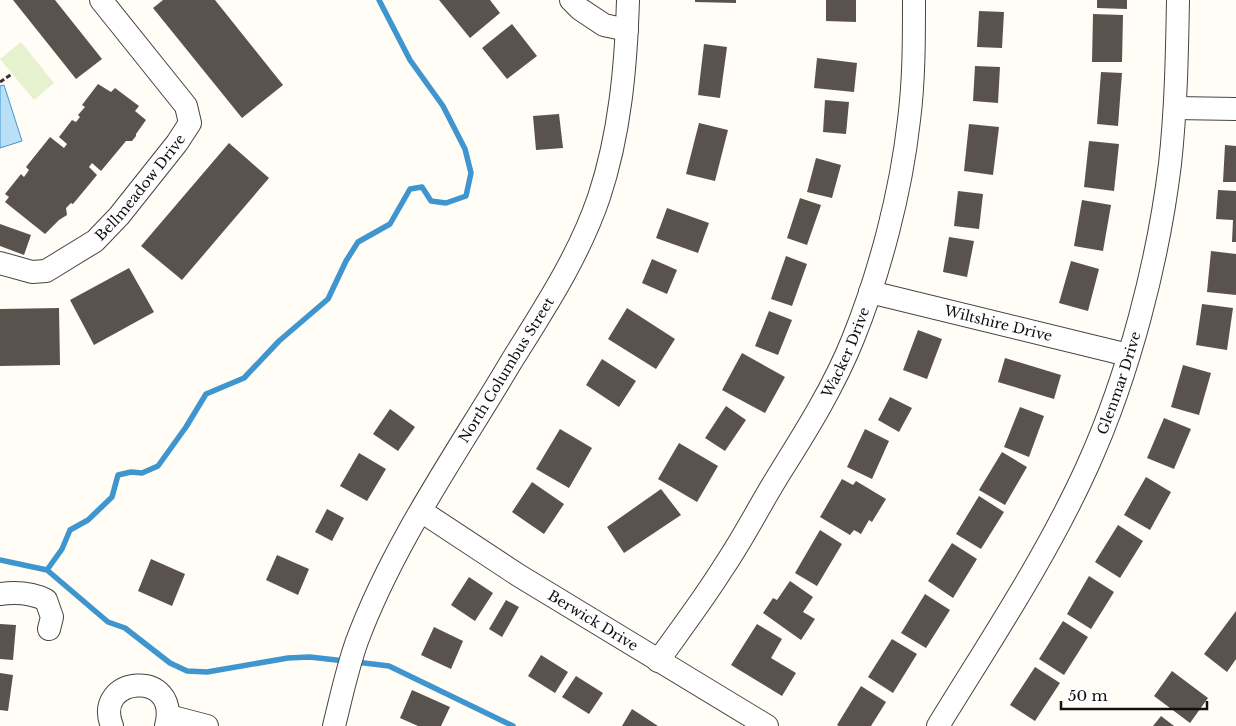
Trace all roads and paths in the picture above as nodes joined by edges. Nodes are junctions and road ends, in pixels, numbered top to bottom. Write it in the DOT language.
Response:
graph roads {
  1 [pos="101,0"];
  2 [pos="571,0"];
  3 [pos="628,0"];
  4 [pos="914,0"];
  5 [pos="1178,0"];
  6 [pos="627,30"];
  7 [pos="12,74"];
  8 [pos="0,82"];
  9 [pos="1175,108"];
  10 [pos="1236,109"];
  11 [pos="0,262"];
  12 [pos="870,292"];
  13 [pos="1128,355"];
  14 [pos="421,511"];
  15 [pos="0,594"];
  16 [pos="49,629"];
  17 [pos="658,661"];
  18 [pos="167,721"];
  19 [pos="112,726"];
  20 [pos="207,726"];
  21 [pos="334,726"];
  22 [pos="767,726"];
  23 [pos="938,726"];
  1 -- 11 [label="street, Bellmeadow Drive"];
  2 -- 6 [label="street"];
  3 -- 6 [label="street, North Columbus Street"];
  4 -- 12 [label="street, Wacker Drive"];
  5 -- 9 [label="street, Glenmar Drive"];
  6 -- 14 [label="street, North Columbus Street"];
  7 -- 8 [label="path"];
  9 -- 10 [label="street"];
  9 -- 13 [label="street, Glenmar Drive"];
  12 -- 13 [label="street, Wiltshire Drive"];
  12 -- 17 [label="street, Wacker Drive"];
  13 -- 23 [label="street, Glenmar Drive"];
  14 -- 17 [label="street, Berwick Drive"];
  14 -- 21 [label="street, North Columbus Street"];
  15 -- 16 [label="street"];
  17 -- 22 [label="street, Berwick Drive"];
  18 -- 19 [label="street"];
  18 -- 20 [label="street"];
}
